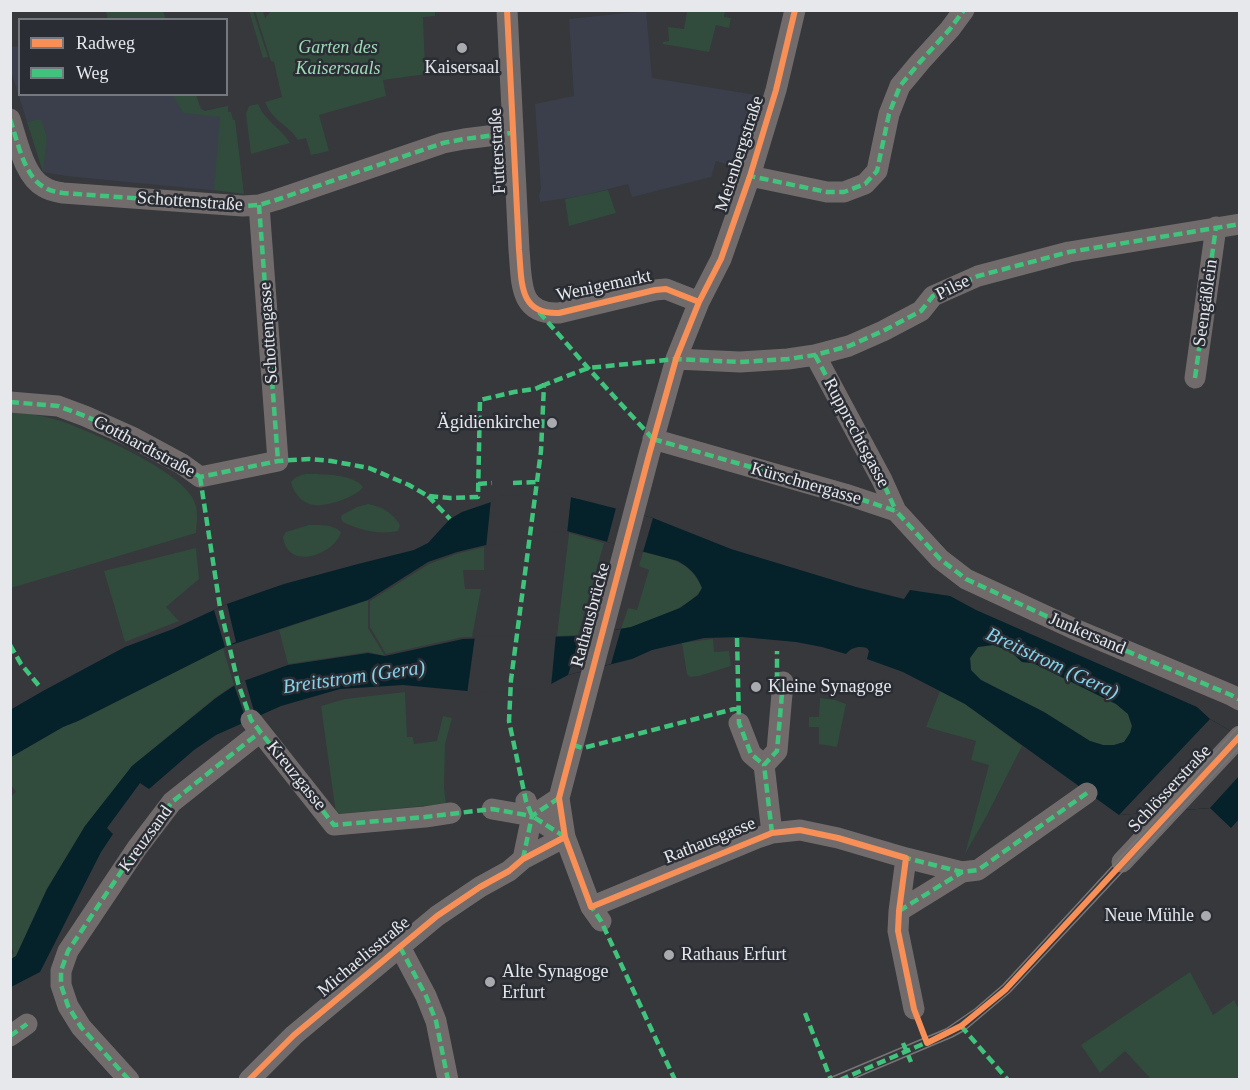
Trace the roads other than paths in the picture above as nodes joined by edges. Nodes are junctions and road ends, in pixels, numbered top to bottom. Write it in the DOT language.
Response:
graph roads {
  1 [pos="507,10"];
  2 [pos="795,10"];
  3 [pos="964,10"];
  4 [pos="10,119"];
  5 [pos="512,133"];
  6 [pos="750,176"];
  7 [pos="259,205"];
  8 [pos="1239,224"];
  9 [pos="1216,227"];
  10 [pos="523,289"];
  11 [pos="699,302"];
  12 [pos="815,355"];
  13 [pos="676,359"];
  14 [pos="1195,378"];
  15 [pos="10,402"];
  16 [pos="653,439"];
  17 [pos="278,461"];
  18 [pos="896,511"];
  19 [pos="783,682"];
  20 [pos="1239,700"];
  21 [pos="739,723"];
  22 [pos="256,726"];
  23 [pos="1239,736"];
  24 [pos="753,758"];
  25 [pos="1087,793"];
  26 [pos="559,798"];
  27 [pos="529,808"];
  28 [pos="492,809"];
  29 [pos="451,813"];
  30 [pos="772,832"];
  31 [pos="565,837"];
  32 [pos="906,858"];
  33 [pos="1122,862"];
  34 [pos="516,865"];
  35 [pos="962,872"];
  36 [pos="899,911"];
  37 [pos="400,947"];
  38 [pos="914,1009"];
  39 [pos="129,1080"];
  40 [pos="249,1080"];
  41 [pos="448,1080"];
  1 -- 5 [label="street, Futterstraße"];
  2 -- 6 [label="street, Meienbergstraße"];
  3 -- 6 [label="street"];
  4 -- 7 [label="street, Schottenstraße"];
  5 -- 7 [label="street, Schottenstraße"];
  5 -- 10 [label="street, Futterstraße"];
  6 -- 11 [label="street, Meienbergstraße"];
  7 -- 17 [label="street, Schottengasse"];
  8 -- 9 [label="street, Pilse"];
  9 -- 12 [label="street, Pilse"];
  9 -- 14 [label="street, Seengäßlein"];
  10 -- 11 [label="street, Wenigemarkt"];
  11 -- 13 [label="street"];
  12 -- 13 [label="street, Pilse"];
  12 -- 18 [label="street, Rupprechtsgasse"];
  13 -- 16 [label="street"];
  15 -- 17 [label="street, Gotthardtstraße"];
  16 -- 18 [label="street, Kürschnergasse"];
  16 -- 26 [label="street, Rathausbrücke"];
  18 -- 20 [label="street, Junkersand"];
  19 -- 24 [label="street"];
  21 -- 24 [label="street"];
  22 -- 29 [label="street, Kreuzgasse"];
  22 -- 39 [label="street, Kreuzsand"];
  23 -- 33 [label="street, Schlösserstraße"];
  24 -- 30 [label="street"];
  25 -- 35 [label="street"];
  26 -- 27 [label="street"];
  26 -- 31 [label="street"];
  27 -- 28 [label="street"];
  27 -- 31 [label="street"];
  27 -- 34 [label="street"];
  30 -- 31 [label="street, Rathausgasse"];
  30 -- 32 [label="street, Rathausgasse"];
  31 -- 34 [label="street, Michaelisstraße"];
  32 -- 35 [label="street, Rathausgasse"];
  32 -- 36 [label="street"];
  34 -- 37 [label="street, Michaelisstraße"];
  35 -- 36 [label="street"];
  36 -- 38 [label="street"];
  37 -- 40 [label="street, Michaelisstraße"];
  37 -- 41 [label="street"];
}
